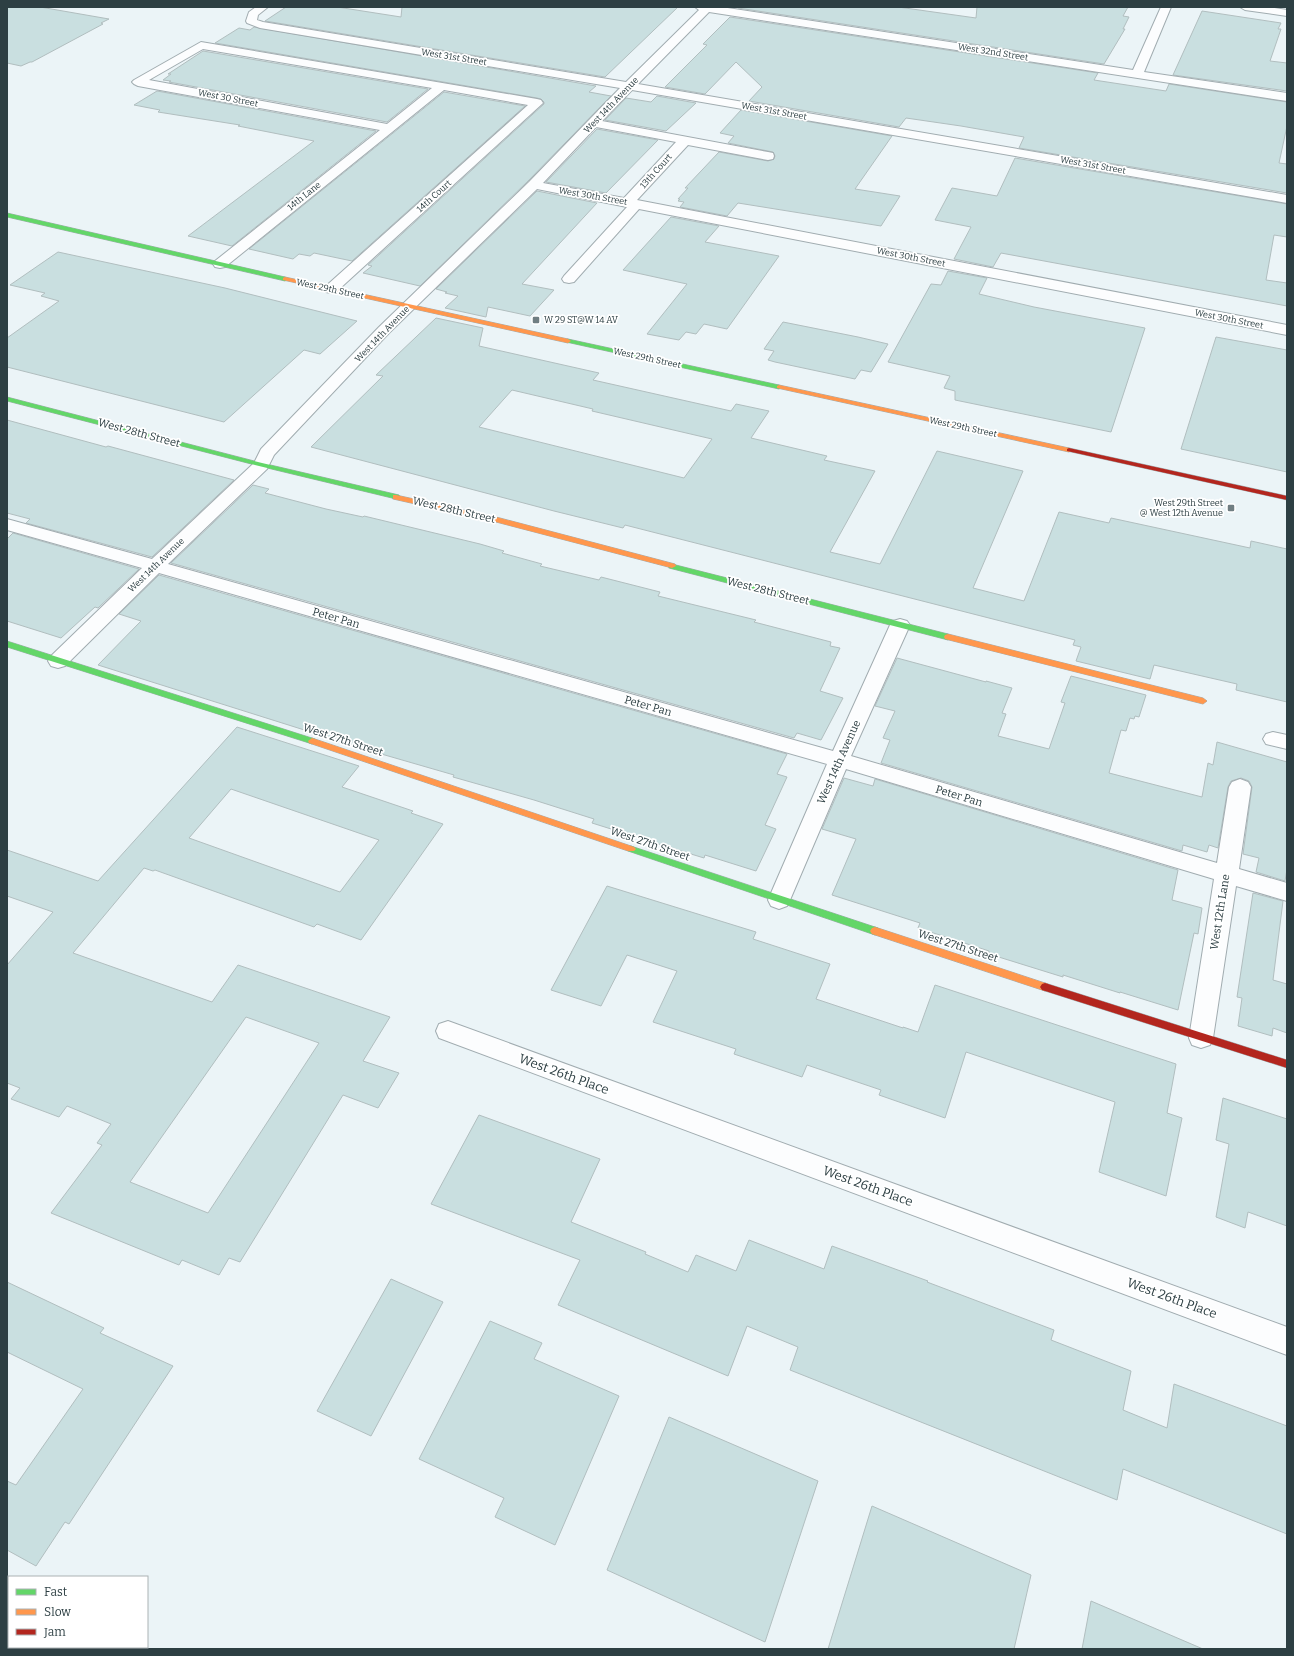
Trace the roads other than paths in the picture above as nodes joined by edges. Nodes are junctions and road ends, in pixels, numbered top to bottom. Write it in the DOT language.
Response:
graph roads {
  1 [pos="263,7"];
  2 [pos="705,7"];
  3 [pos="1166,7"];
  4 [pos="1245,7"];
  5 [pos="1287,13"];
  6 [pos="1137,74"];
  7 [pos="442,86"];
  8 [pos="629,86"];
  9 [pos="1287,97"];
  10 [pos="593,124"];
  11 [pos="389,128"];
  12 [pos="684,140"];
  13 [pos="768,156"];
  14 [pos="534,185"];
  15 [pos="1287,199"];
  16 [pos="633,203"];
  17 [pos="7,215"];
  18 [pos="220,264"];
  19 [pos="569,279"];
  20 [pos="331,289"];
  21 [pos="409,306"];
  22 [pos="1287,330"];
  23 [pos="7,398"];
  24 [pos="262,465"];
  25 [pos="1287,498"];
  26 [pos="7,524"];
  27 [pos="154,566"];
  28 [pos="900,625"];
  29 [pos="7,644"];
  30 [pos="58,661"];
  31 [pos="1203,701"];
  32 [pos="839,760"];
  33 [pos="1240,786"];
  34 [pos="1226,875"];
  35 [pos="1287,892"];
  36 [pos="779,900"];
  37 [pos="448,1032"];
  38 [pos="1201,1038"];
  39 [pos="1287,1064"];
  40 [pos="1287,1341"];
  1 -- 8 [label="street, West 31st Street"];
  2 -- 6 [label="street, West 32nd Street"];
  2 -- 8 [label="street, West 14th Avenue"];
  3 -- 6 [label="street"];
  4 -- 5 [label="street"];
  6 -- 9 [label="street, West 32nd Street"];
  7 -- 11 [label="street, 14th Lane"];
  7 -- 11 [label="street, West 30 Street"];
  7 -- 20 [label="street, 14th Court"];
  8 -- 10 [label="street, West 14th Avenue"];
  8 -- 15 [label="street, West 31st Street"];
  10 -- 12 [label="street"];
  10 -- 14 [label="street, West 14th Avenue"];
  11 -- 18 [label="street, 14th Lane"];
  12 -- 13 [label="street"];
  12 -- 16 [label="street, 13th Court"];
  14 -- 16 [label="street, West 30th Street"];
  14 -- 21 [label="street, West 14th Avenue"];
  16 -- 19 [label="street, 13th Court"];
  16 -- 22 [label="street, West 30th Street"];
  17 -- 18 [label="street, West 29th Street"];
  18 -- 20 [label="street, West 29th Street"];
  20 -- 21 [label="street, West 29th Street"];
  21 -- 24 [label="street, West 14th Avenue"];
  21 -- 25 [label="street, West 29th Street"];
  23 -- 24 [label="street, West 28th Street"];
  24 -- 27 [label="street, West 14th Avenue"];
  24 -- 28 [label="street, West 28th Street"];
  26 -- 27 [label="street, Peter Pan"];
  27 -- 30 [label="street, West 14th Avenue"];
  27 -- 32 [label="street, Peter Pan"];
  28 -- 31 [label="street, West 28th Street"];
  28 -- 32 [label="street, West 14th Avenue"];
  29 -- 30 [label="street, West 27th Street"];
  30 -- 36 [label="street, West 27th Street"];
  32 -- 34 [label="street, Peter Pan"];
  32 -- 36 [label="street, West 14th Avenue"];
  33 -- 34 [label="street, West 12th Lane"];
  34 -- 35 [label="street, Peter Pan"];
  34 -- 38 [label="street, West 12th Lane"];
  36 -- 38 [label="street, West 27th Street"];
  37 -- 40 [label="street, West 26th Place"];
  38 -- 39 [label="street, West 27th Street"];
}
